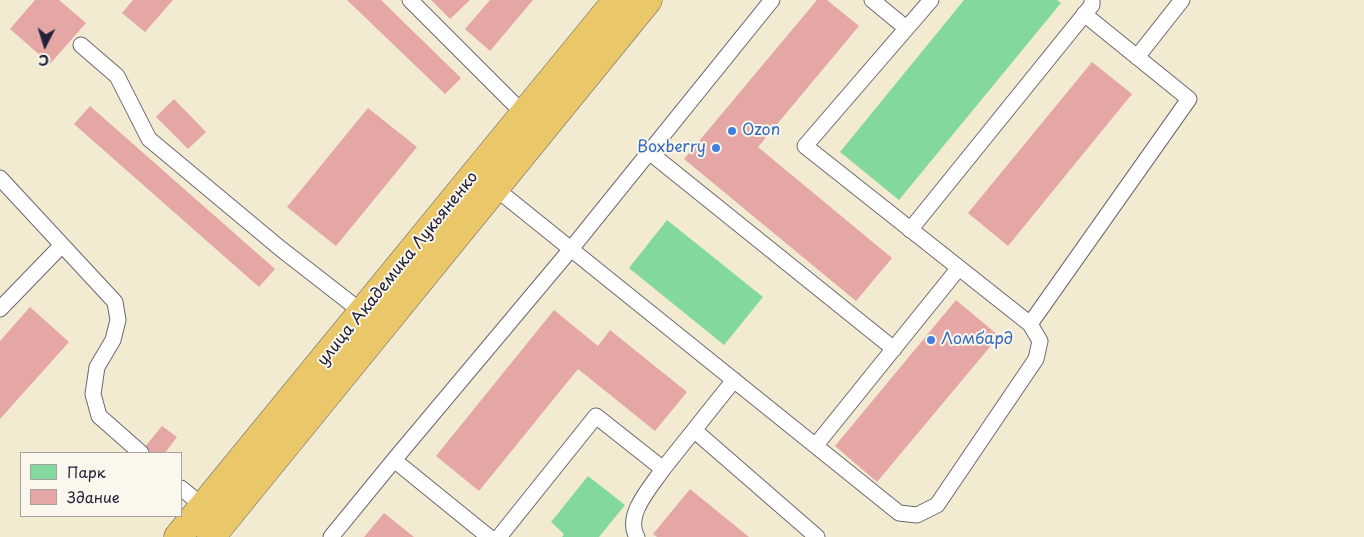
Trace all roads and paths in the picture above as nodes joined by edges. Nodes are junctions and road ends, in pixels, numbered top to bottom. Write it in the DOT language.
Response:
graph roads {
  1 [pos="410,0"];
  2 [pos="617,0"];
  3 [pos="648,0"];
  4 [pos="772,0"];
  5 [pos="872,0"];
  6 [pos="931,0"];
  7 [pos="1092,0"];
  8 [pos="1182,0"];
  9 [pos="1084,14"];
  10 [pos="906,28"];
  11 [pos="81,45"];
  12 [pos="1137,57"];
  13 [pos="524,114"];
  14 [pos="649,152"];
  15 [pos="0,178"];
  16 [pos="495,188"];
  17 [pos="910,230"];
  18 [pos="62,245"];
  19 [pos="571,249"];
  20 [pos="958,269"];
  21 [pos="0,309"];
  22 [pos="362,312"];
  23 [pos="1030,324"];
  24 [pos="894,349"];
  25 [pos="734,380"];
  26 [pos="694,430"];
  27 [pos="816,445"];
  28 [pos="140,452"];
  29 [pos="394,460"];
  30 [pos="663,469"];
  31 [pos="182,489"];
  32 [pos="203,506"];
  33 [pos="178,537"];
  34 [pos="211,537"];
  35 [pos="331,537"];
  36 [pos="489,537"];
  37 [pos="499,537"];
  38 [pos="637,537"];
  39 [pos="817,537"];
  1 -- 13 [label="lane"];
  2 -- 13 [label="highway, улица Академика Лукьяненко"];
  3 -- 16 [label="highway, улица Академика Лукьяненко"];
  4 -- 14 [label="lane"];
  5 -- 10 [label="lane"];
  6 -- 10 [label="lane"];
  7 -- 9 [label="lane"];
  8 -- 12 [label="lane"];
  9 -- 12 [label="lane"];
  9 -- 17 [label="lane"];
  10 -- 17 [label="lane"];
  11 -- 22 [label="lane"];
  12 -- 23 [label="lane"];
  13 -- 22 [label="highway, улица Академика Лукьяненко"];
  14 -- 19 [label="lane"];
  14 -- 24 [label="lane"];
  15 -- 18 [label="lane"];
  16 -- 19 [label="lane"];
  16 -- 34 [label="highway, улица Академика Лукьяненко"];
  17 -- 20 [label="lane"];
  18 -- 21 [label="lane"];
  18 -- 28 [label="lane"];
  19 -- 25 [label="lane"];
  19 -- 29 [label="lane"];
  20 -- 23 [label="lane"];
  20 -- 24 [label="lane"];
  22 -- 32 [label="highway, улица Академика Лукьяненко"];
  23 -- 27 [label="lane"];
  24 -- 27 [label="lane"];
  25 -- 26 [label="lane"];
  25 -- 27 [label="lane"];
  26 -- 30 [label="lane"];
  26 -- 39 [label="lane"];
  29 -- 35 [label="lane"];
  29 -- 36 [label="lane"];
  30 -- 37 [label="lane"];
  30 -- 38 [label="lane"];
  31 -- 32 [label="lane"];
  32 -- 33 [label="highway, улица Академика Лукьяненко"];
}
